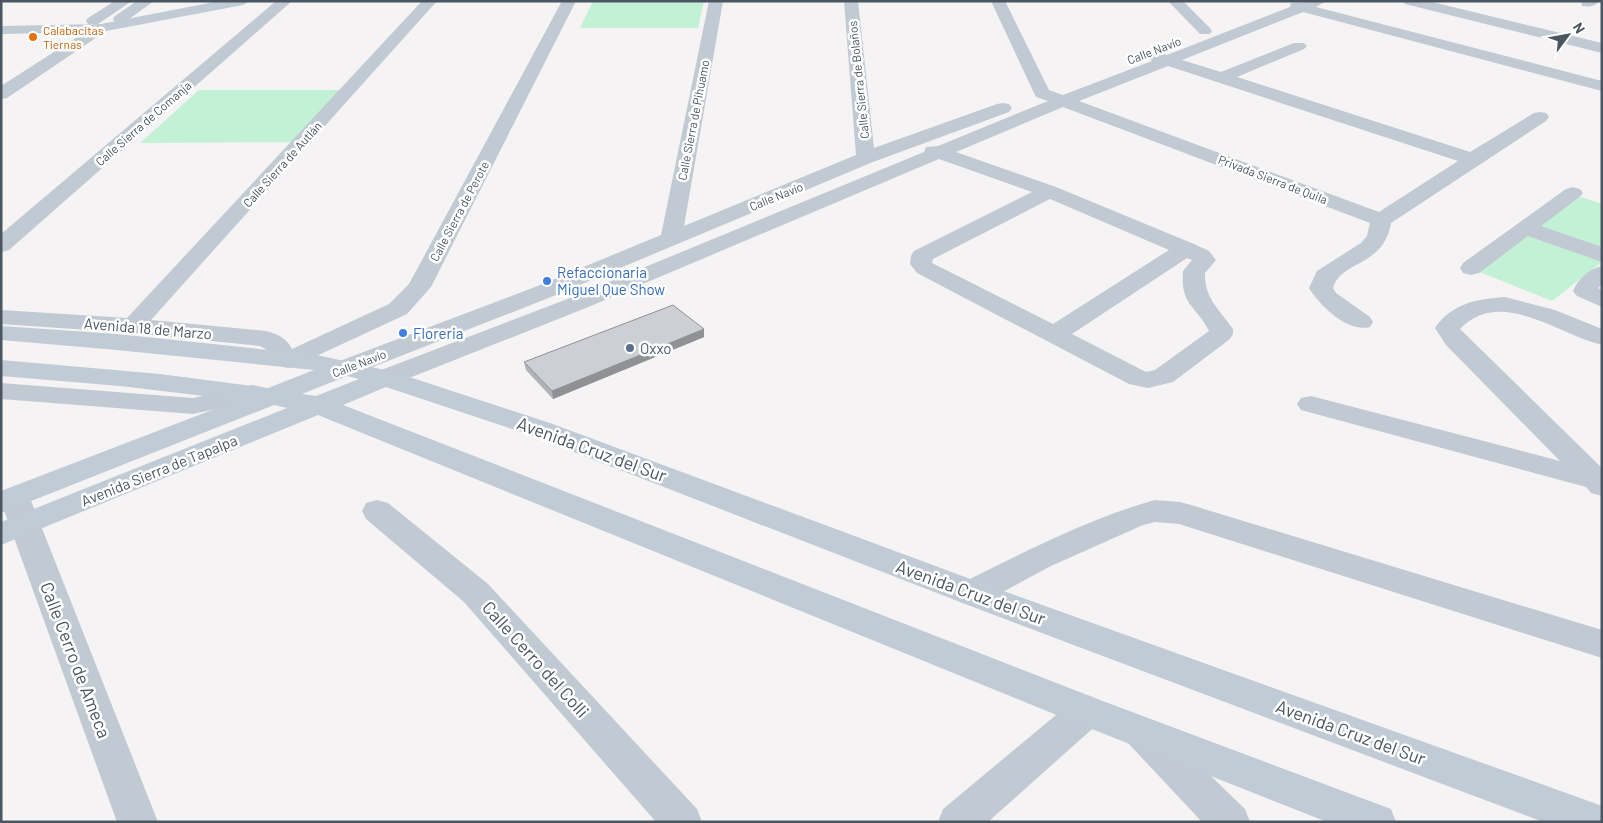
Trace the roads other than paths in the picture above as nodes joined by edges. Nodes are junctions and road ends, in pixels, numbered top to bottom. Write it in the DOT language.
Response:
graph roads {
  1 [pos="126,1"];
  2 [pos="147,1"];
  3 [pos="243,1"];
  4 [pos="285,1"];
  5 [pos="430,1"];
  6 [pos="569,1"];
  7 [pos="716,1"];
  8 [pos="851,1"];
  9 [pos="998,1"];
  10 [pos="1175,1"];
  11 [pos="1410,1"];
  12 [pos="217,2"];
  13 [pos="1281,2"];
  14 [pos="1311,5"];
  15 [pos="120,19"];
  16 [pos="1,22"];
  17 [pos="97,25"];
  18 [pos="1,30"];
  19 [pos="1205,31"];
  20 [pos="1299,46"];
  21 [pos="1602,48"];
  22 [pos="1155,57"];
  23 [pos="1221,78"];
  24 [pos="1602,86"];
  25 [pos="1042,93"];
  26 [pos="1,94"];
  27 [pos="1063,101"];
  28 [pos="1540,117"];
  29 [pos="900,146"];
  30 [pos="932,156"];
  31 [pos="866,158"];
  32 [pos="1472,160"];
  33 [pos="1049,191"];
  34 [pos="1574,193"];
  35 [pos="1029,200"];
  36 [pos="1381,220"];
  37 [pos="1525,228"];
  38 [pos="671,239"];
  39 [pos="1,245"];
  40 [pos="1186,249"];
  41 [pos="1602,255"];
  42 [pos="1471,268"];
  43 [pos="1602,273"];
  44 [pos="1602,300"];
  45 [pos="1,317"];
  46 [pos="1361,322"];
  47 [pos="133,326"];
  48 [pos="1,333"];
  49 [pos="1053,335"];
  50 [pos="1602,338"];
  51 [pos="285,360"];
  52 [pos="1,368"];
  53 [pos="346,368"];
  54 [pos="385,378"];
  55 [pos="1,391"];
  56 [pos="262,395"];
  57 [pos="1311,404"];
  58 [pos="318,405"];
  59 [pos="1599,483"];
  60 [pos="377,511"];
  61 [pos="11,515"];
  62 [pos="972,593"];
  63 [pos="1602,644"];
  64 [pos="1087,711"];
  65 [pos="1140,731"];
  66 [pos="138,822"];
  67 [pos="682,822"];
  68 [pos="958,822"];
  69 [pos="1230,822"];
  70 [pos="1376,822"];
  71 [pos="1594,822"];
  1 -- 17 [label="street"];
  2 -- 15 [label="street"];
  3 -- 12 [label="main road"];
  4 -- 39 [label="street, Calle Sierra de Comanja"];
  5 -- 47 [label="street, Calle Sierra de Autlán"];
  6 -- 51 [label="street, Calle Sierra de Perote"];
  7 -- 38 [label="street, Calle Sierra de Pihuamo"];
  8 -- 31 [label="street, Calle Sierra de Bolaños"];
  9 -- 25 [label="street"];
  10 -- 19 [label="street"];
  11 -- 21 [label="street"];
  12 -- 15 [label="main road"];
  12 -- 17 [label="main road"];
  13 -- 14 [label="street"];
  13 -- 19 [label="street, Calle Navío"];
  14 -- 22 [label="street, Calle Navío"];
  14 -- 24 [label="street"];
  15 -- 17 [label="main road"];
  16 -- 17 [label="main road"];
  17 -- 18 [label="main road"];
  17 -- 26 [label="street"];
  19 -- 22 [label="street, Calle Navío"];
  20 -- 23 [label="street"];
  22 -- 23 [label="street"];
  22 -- 25 [label="street, Calle Navío"];
  22 -- 27 [label="street, Calle Navío"];
  23 -- 32 [label="street"];
  25 -- 27 [label="street, Privada Sierra de Quila"];
  25 -- 29 [label="street, Calle Navío"];
  27 -- 30 [label="street, Calle Navío"];
  27 -- 36 [label="street, Privada Sierra de Quila"];
  28 -- 32 [label="street"];
  29 -- 30 [label="street"];
  29 -- 31 [label="street, Calle Navío"];
  30 -- 33 [label="street"];
  30 -- 35 [label="street"];
  30 -- 54 [label="street, Calle Navío"];
  31 -- 38 [label="street, Calle Navío"];
  32 -- 36 [label="street"];
  33 -- 35 [label="street"];
  33 -- 40 [label="street"];
  34 -- 37 [label="street"];
  35 -- 49 [label="street"];
  36 -- 46 [label="street"];
  37 -- 41 [label="street"];
  37 -- 42 [label="street"];
  38 -- 53 [label="street, Calle Navío"];
  40 -- 49 [label="street"];
  40 -- 49 [label="street"];
  43 -- 44 [label="street"];
  45 -- 47 [label="street, Avenida 18 de Marzo"];
  47 -- 51 [label="street, Avenida 18 de Marzo"];
  48 -- 51 [label="main road, Avenida 18 de Marzo"];
  50 -- 59 [label="street"];
  51 -- 53 [label="main road, Avenida 18 de Marzo"];
  52 -- 56 [label="main road"];
  53 -- 54 [label="main road, Avenida Cruz del Sur"];
  53 -- 56 [label="main road, Calle Navío"];
  54 -- 58 [label="main road, Calle Navío"];
  54 -- 62 [label="main road, Avenida Cruz del Sur"];
  55 -- 56 [label="street"];
  56 -- 58 [label="main road"];
  56 -- 61 [label="main road, Avenida Sierra de Tapalpa"];
  57 -- 59 [label="street"];
  58 -- 61 [label="main road, Avenida Sierra de Tapalpa"];
  58 -- 64 [label="main road"];
  60 -- 67 [label="street, Calle Cerro del Colli"];
  61 -- 66 [label="street, Calle Cerro de Ameca"];
  62 -- 63 [label="street"];
  62 -- 71 [label="main road, Avenida Cruz del Sur"];
  64 -- 65 [label="main road"];
  64 -- 68 [label="street"];
  65 -- 69 [label="street"];
  65 -- 70 [label="main road"];
}
